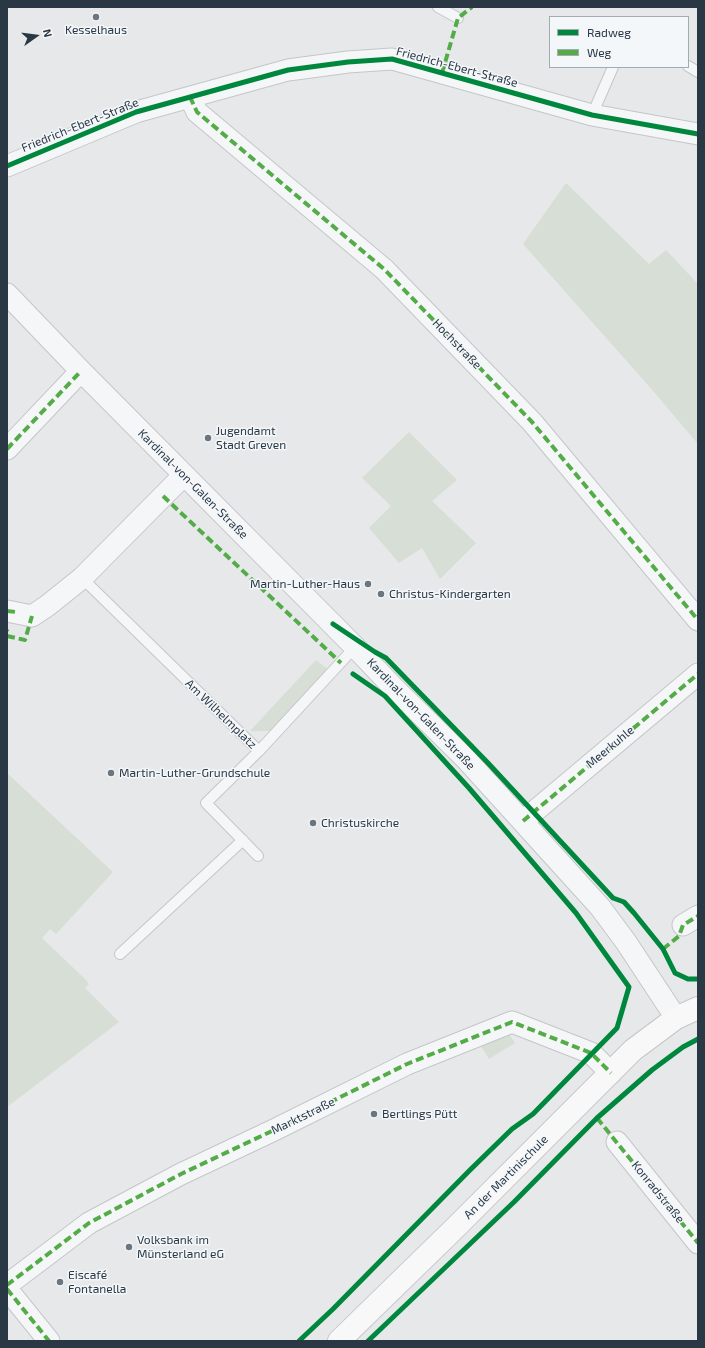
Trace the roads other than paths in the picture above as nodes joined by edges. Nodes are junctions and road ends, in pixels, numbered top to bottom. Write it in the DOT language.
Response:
graph roads {
  1 [pos="438,7"];
  2 [pos="458,18"];
  3 [pos="689,67"];
  4 [pos="613,68"];
  5 [pos="698,72"];
  6 [pos="190,97"];
  7 [pos="592,115"];
  8 [pos="698,134"];
  9 [pos="7,166"];
  10 [pos="7,294"];
  11 [pos="80,371"];
  12 [pos="7,449"];
  13 [pos="184,475"];
  14 [pos="82,578"];
  15 [pos="7,611"];
  16 [pos="698,620"];
  17 [pos="355,647"];
  18 [pos="698,674"];
  19 [pos="259,751"];
  20 [pos="523,821"];
  21 [pos="243,840"];
  22 [pos="258,856"];
  23 [pos="120,954"];
  24 [pos="698,1008"];
  25 [pos="676,1018"];
  26 [pos="611,1073"];
  27 [pos="617,1142"];
  28 [pos="698,1243"];
  29 [pos="7,1285"];
  30 [pos="7,1289"];
  31 [pos="49,1341"];
  32 [pos="339,1341"];
  1 -- 2 [label="lane"];
  3 -- 5 [label="lane"];
  4 -- 7 [label="lane"];
  6 -- 7 [label="street, Friedrich-Ebert-Straße"];
  6 -- 9 [label="street, Friedrich-Ebert-Straße"];
  6 -- 16 [label="street, Hochstraße"];
  7 -- 8 [label="street, Friedrich-Ebert-Straße"];
  10 -- 11 [label="street, Kardinal-von-Galen-Straße"];
  11 -- 12 [label="street"];
  11 -- 13 [label="street, Kardinal-von-Galen-Straße"];
  13 -- 14 [label="street"];
  13 -- 17 [label="street, Kardinal-von-Galen-Straße"];
  14 -- 15 [label="street"];
  14 -- 19 [label="lane, Am Wilhelmplatz"];
  17 -- 19 [label="lane, Am Wilhelmplatz"];
  17 -- 20 [label="street, Kardinal-von-Galen-Straße"];
  18 -- 20 [label="street, Meerkuhle"];
  19 -- 21 [label="lane"];
  20 -- 25 [label="street, Kardinal-von-Galen-Straße"];
  21 -- 22 [label="lane"];
  21 -- 23 [label="lane"];
  24 -- 25 [label="street, An der Martinischule"];
  25 -- 26 [label="street, An der Martinischule"];
  26 -- 29 [label="street, Marktstraße"];
  26 -- 32 [label="street, An der Martinischule"];
  27 -- 28 [label="street, Konradstraße"];
  30 -- 31 [label="street"];
}
